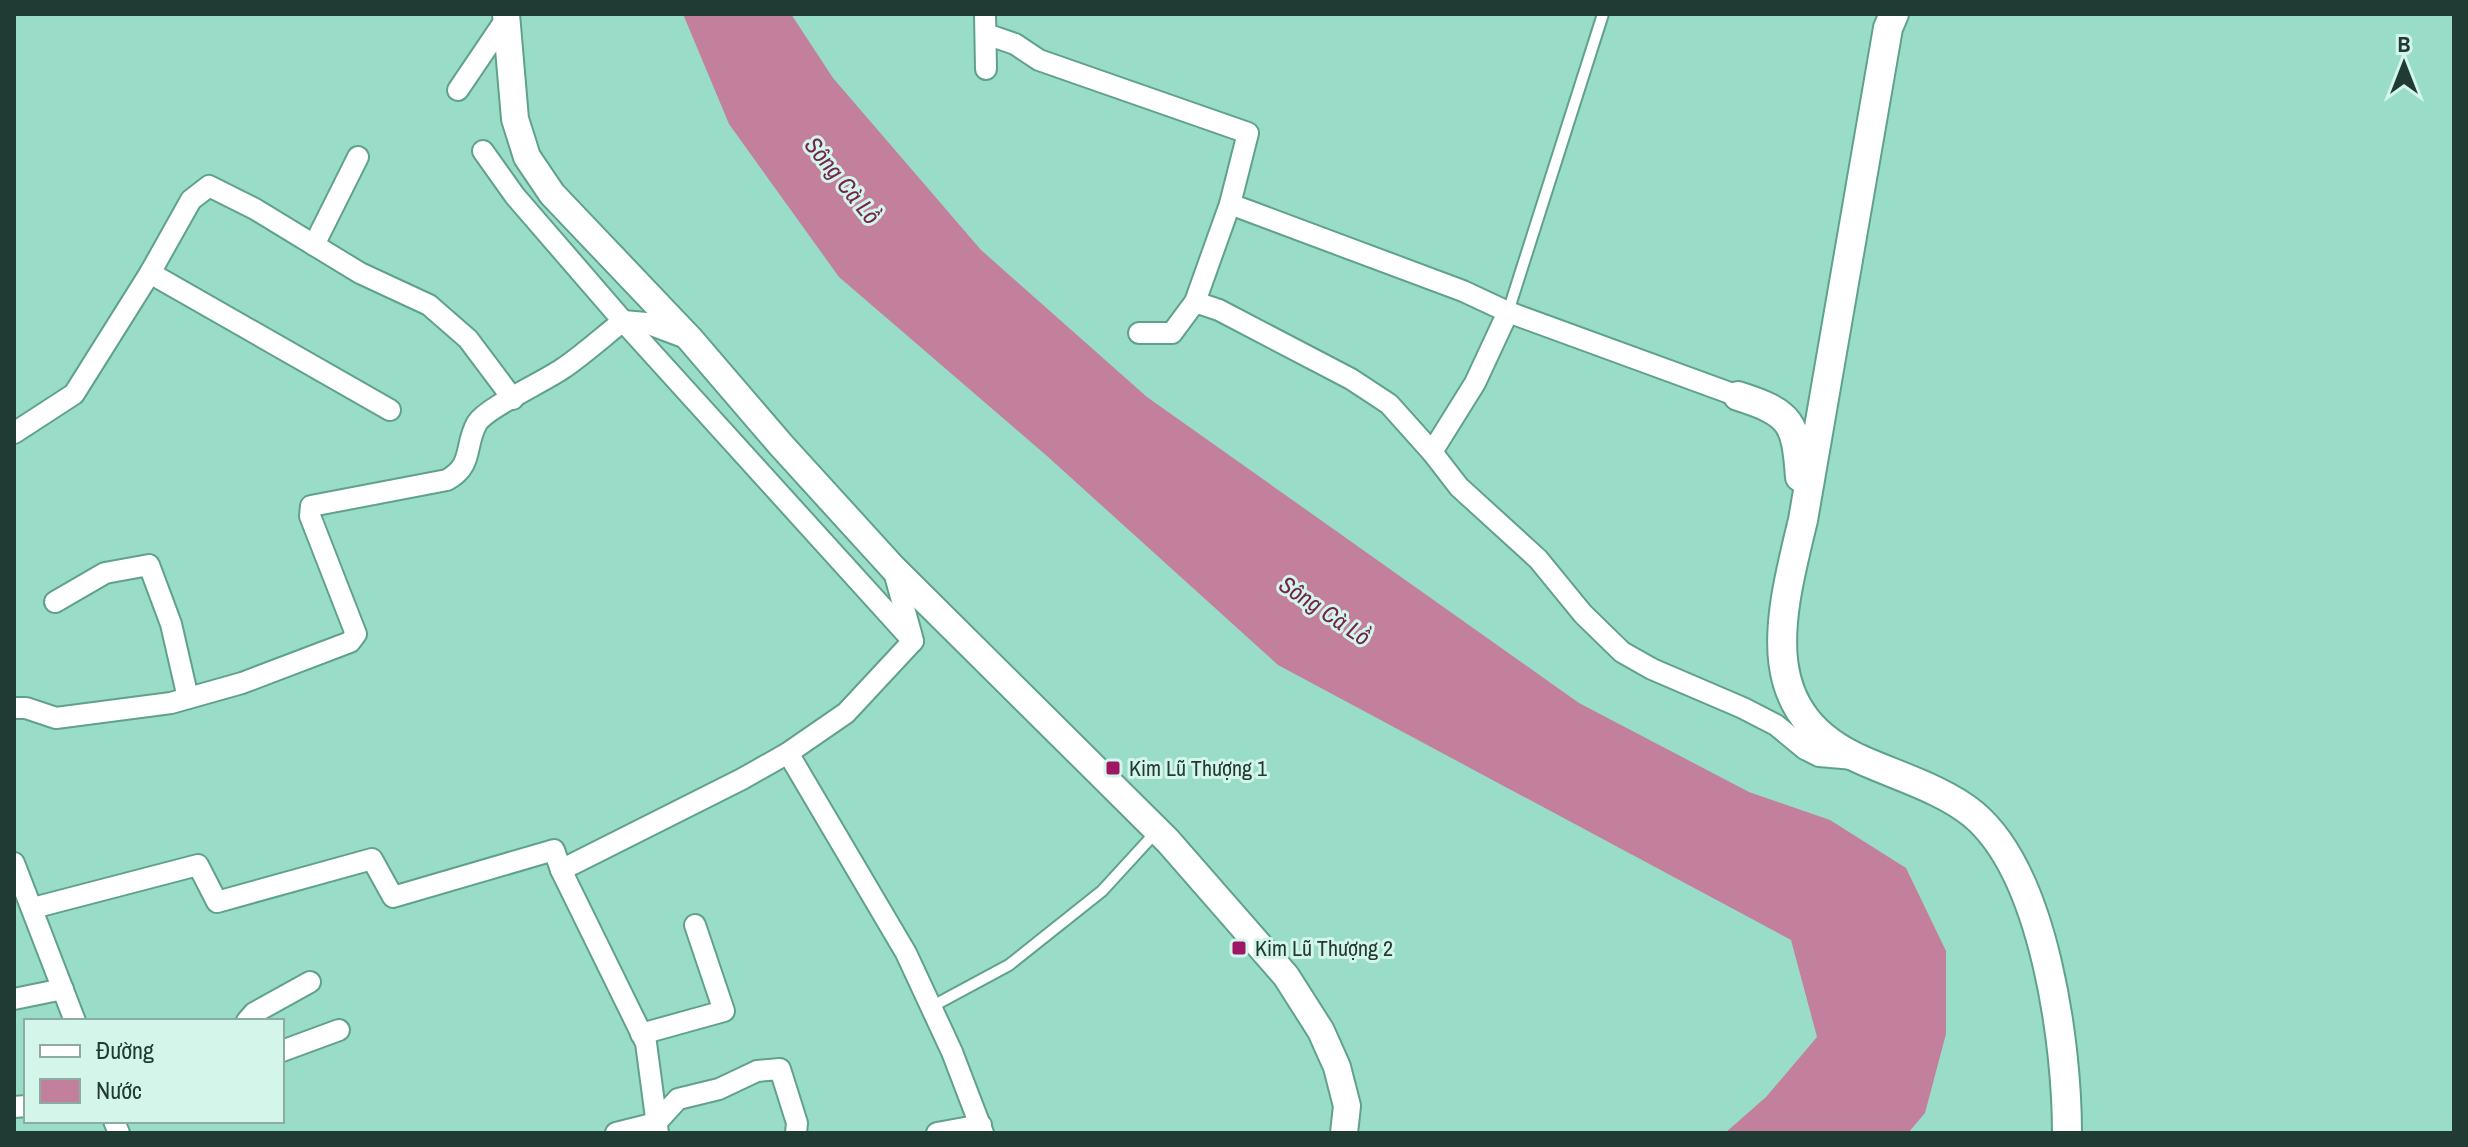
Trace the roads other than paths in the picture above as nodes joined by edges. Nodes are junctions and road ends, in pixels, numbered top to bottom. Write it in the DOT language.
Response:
graph roads {
  1 [pos="1603,14"];
  2 [pos="506,16"];
  3 [pos="1891,19"];
  4 [pos="986,24"];
  5 [pos="986,69"];
  6 [pos="458,90"];
  7 [pos="483,151"];
  8 [pos="358,157"];
  9 [pos="1230,204"];
  10 [pos="314,245"];
  11 [pos="150,273"];
  12 [pos="1195,302"];
  13 [pos="1508,312"];
  14 [pos="623,321"];
  15 [pos="1139,333"];
  16 [pos="690,339"];
  17 [pos="1738,396"];
  18 [pos="513,399"];
  19 [pos="390,410"];
  20 [pos="14,433"];
  21 [pos="1432,452"];
  22 [pos="1803,520"];
  23 [pos="893,568"];
  24 [pos="55,602"];
  25 [pos="913,641"];
  26 [pos="188,698"];
  27 [pos="14,708"];
  28 [pos="788,753"];
  29 [pos="1861,760"];
  30 [pos="1157,831"];
  31 [pos="14,863"];
  32 [pos="561,870"];
  33 [pos="18,884"];
  34 [pos="33,908"];
  35 [pos="695,925"];
  36 [pos="310,982"];
  37 [pos="63,989"];
  38 [pos="14,999"];
  39 [pos="931,1007"];
  40 [pos="74,1019"];
  41 [pos="249,1019"];
  42 [pos="339,1030"];
  43 [pos="641,1034"];
  44 [pos="284,1050"];
  45 [pos="657,1128"];
  46 [pos="982,1129"];
  47 [pos="616,1133"];
  48 [pos="796,1133"];
  49 [pos="937,1133"];
  50 [pos="1344,1133"];
  51 [pos="2067,1133"];
  1 -- 13 [label="lane"];
  2 -- 6 [label="street"];
  2 -- 16 [label="street"];
  3 -- 22 [label="main road"];
  4 -- 5 [label="street"];
  4 -- 9 [label="street"];
  7 -- 14 [label="street"];
  8 -- 10 [label="street"];
  9 -- 12 [label="street"];
  9 -- 13 [label="street"];
  10 -- 11 [label="street"];
  10 -- 18 [label="street"];
  11 -- 19 [label="street"];
  11 -- 20 [label="street"];
  12 -- 15 [label="street"];
  12 -- 21 [label="street"];
  13 -- 17 [label="street"];
  13 -- 21 [label="street"];
  14 -- 16 [label="street"];
  14 -- 18 [label="street"];
  14 -- 25 [label="street"];
  16 -- 23 [label="street"];
  17 -- 22 [label="main road"];
  18 -- 26 [label="street"];
  21 -- 29 [label="street"];
  22 -- 29 [label="main road"];
  23 -- 25 [label="street"];
  23 -- 30 [label="street"];
  24 -- 26 [label="street"];
  25 -- 28 [label="street"];
  26 -- 27 [label="street"];
  28 -- 32 [label="street"];
  28 -- 39 [label="street"];
  29 -- 51 [label="main road"];
  30 -- 39 [label="lane"];
  30 -- 50 [label="street"];
  31 -- 33 [label="street"];
  32 -- 34 [label="street"];
  32 -- 43 [label="street"];
  33 -- 34 [label="street"];
  34 -- 37 [label="street"];
  35 -- 43 [label="street"];
  36 -- 41 [label="street"];
  37 -- 38 [label="street"];
  37 -- 40 [label="street"];
  39 -- 46 [label="street"];
  42 -- 44 [label="street"];
  43 -- 45 [label="street"];
  45 -- 47 [label="street"];
  45 -- 48 [label="street"];
  46 -- 49 [label="street"];
}
